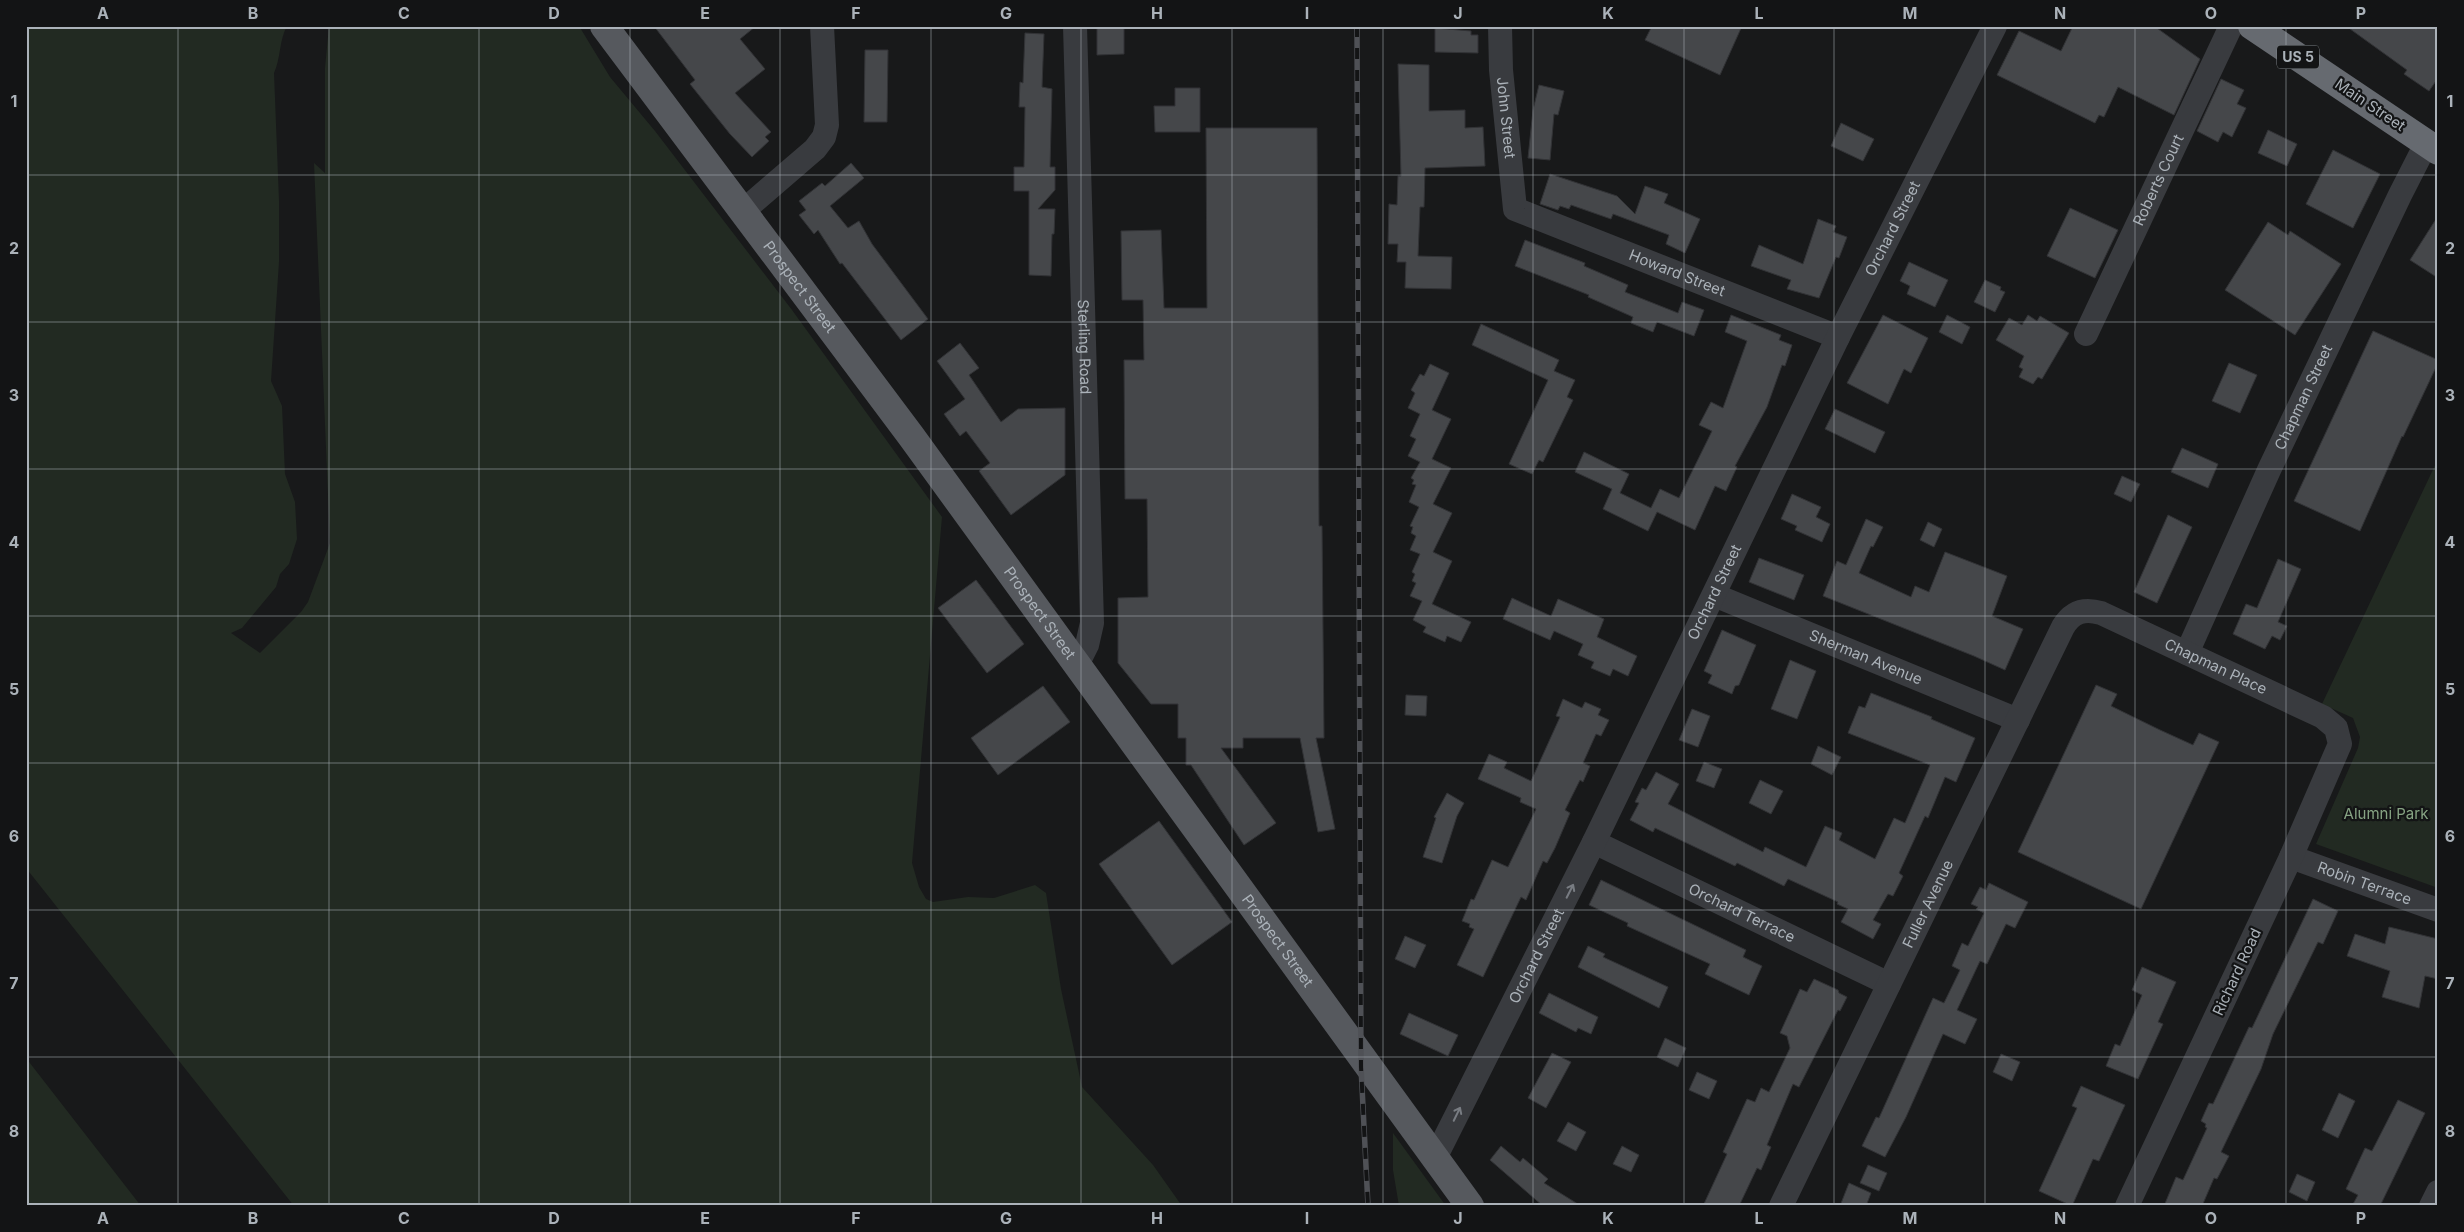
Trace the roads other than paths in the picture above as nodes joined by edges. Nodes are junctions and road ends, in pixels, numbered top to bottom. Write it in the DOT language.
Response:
graph roads {
  1 [pos="604,26"];
  2 [pos="822,26"];
  3 [pos="1075,26"];
  4 [pos="1500,26"];
  5 [pos="1995,26"];
  6 [pos="2231,26"];
  7 [pos="2252,26"];
  8 [pos="2432,147"];
  9 [pos="1515,209"];
  10 [pos="743,212"];
  11 [pos="2086,334"];
  12 [pos="1838,336"];
  13 [pos="1714,595"];
  14 [pos="2084,610"];
  15 [pos="2187,654"];
  16 [pos="1076,665"];
  17 [pos="2018,720"];
  18 [pos="2339,736"];
  19 [pos="1594,842"];
  20 [pos="2291,857"];
  21 [pos="2438,910"];
  22 [pos="1889,984"];
  23 [pos="1436,1158"];
  24 [pos="2438,1192"];
  25 [pos="1470,1206"];
  26 [pos="1782,1206"];
  27 [pos="2127,1206"];
  28 [pos="2431,1206"];
  1 -- 10 [label="main road, Prospect Street"];
  2 -- 10 [label="street"];
  3 -- 16 [label="street, Sterling Road"];
  4 -- 9 [label="street, John Street"];
  5 -- 12 [label="street, Orchard Street"];
  6 -- 11 [label="street, Roberts Court"];
  7 -- 8 [label="highway, Main Street / US 5"];
  8 -- 15 [label="street, Chapman Street"];
  9 -- 12 [label="street, Howard Street"];
  10 -- 16 [label="main road, Prospect Street"];
  12 -- 13 [label="street, Orchard Street"];
  13 -- 17 [label="street, Sherman Avenue"];
  13 -- 19 [label="street, Orchard Street"];
  14 -- 15 [label="street, Chapman Place"];
  14 -- 17 [label="street, Fuller Avenue"];
  15 -- 18 [label="street, Chapman Place"];
  16 -- 23 [label="main road, Prospect Street"];
  17 -- 22 [label="street, Fuller Avenue"];
  18 -- 20 [label="street, Richard Road"];
  19 -- 22 [label="street, Orchard Terrace"];
  23 -- 19 [label="street, Orchard Street, one-way"];
  20 -- 21 [label="street, Robin Terrace"];
  20 -- 27 [label="street, Richard Road"];
  22 -- 26 [label="street, Fuller Avenue"];
  23 -- 25 [label="main road, Prospect Street"];
  24 -- 28 [label="street"];
}
